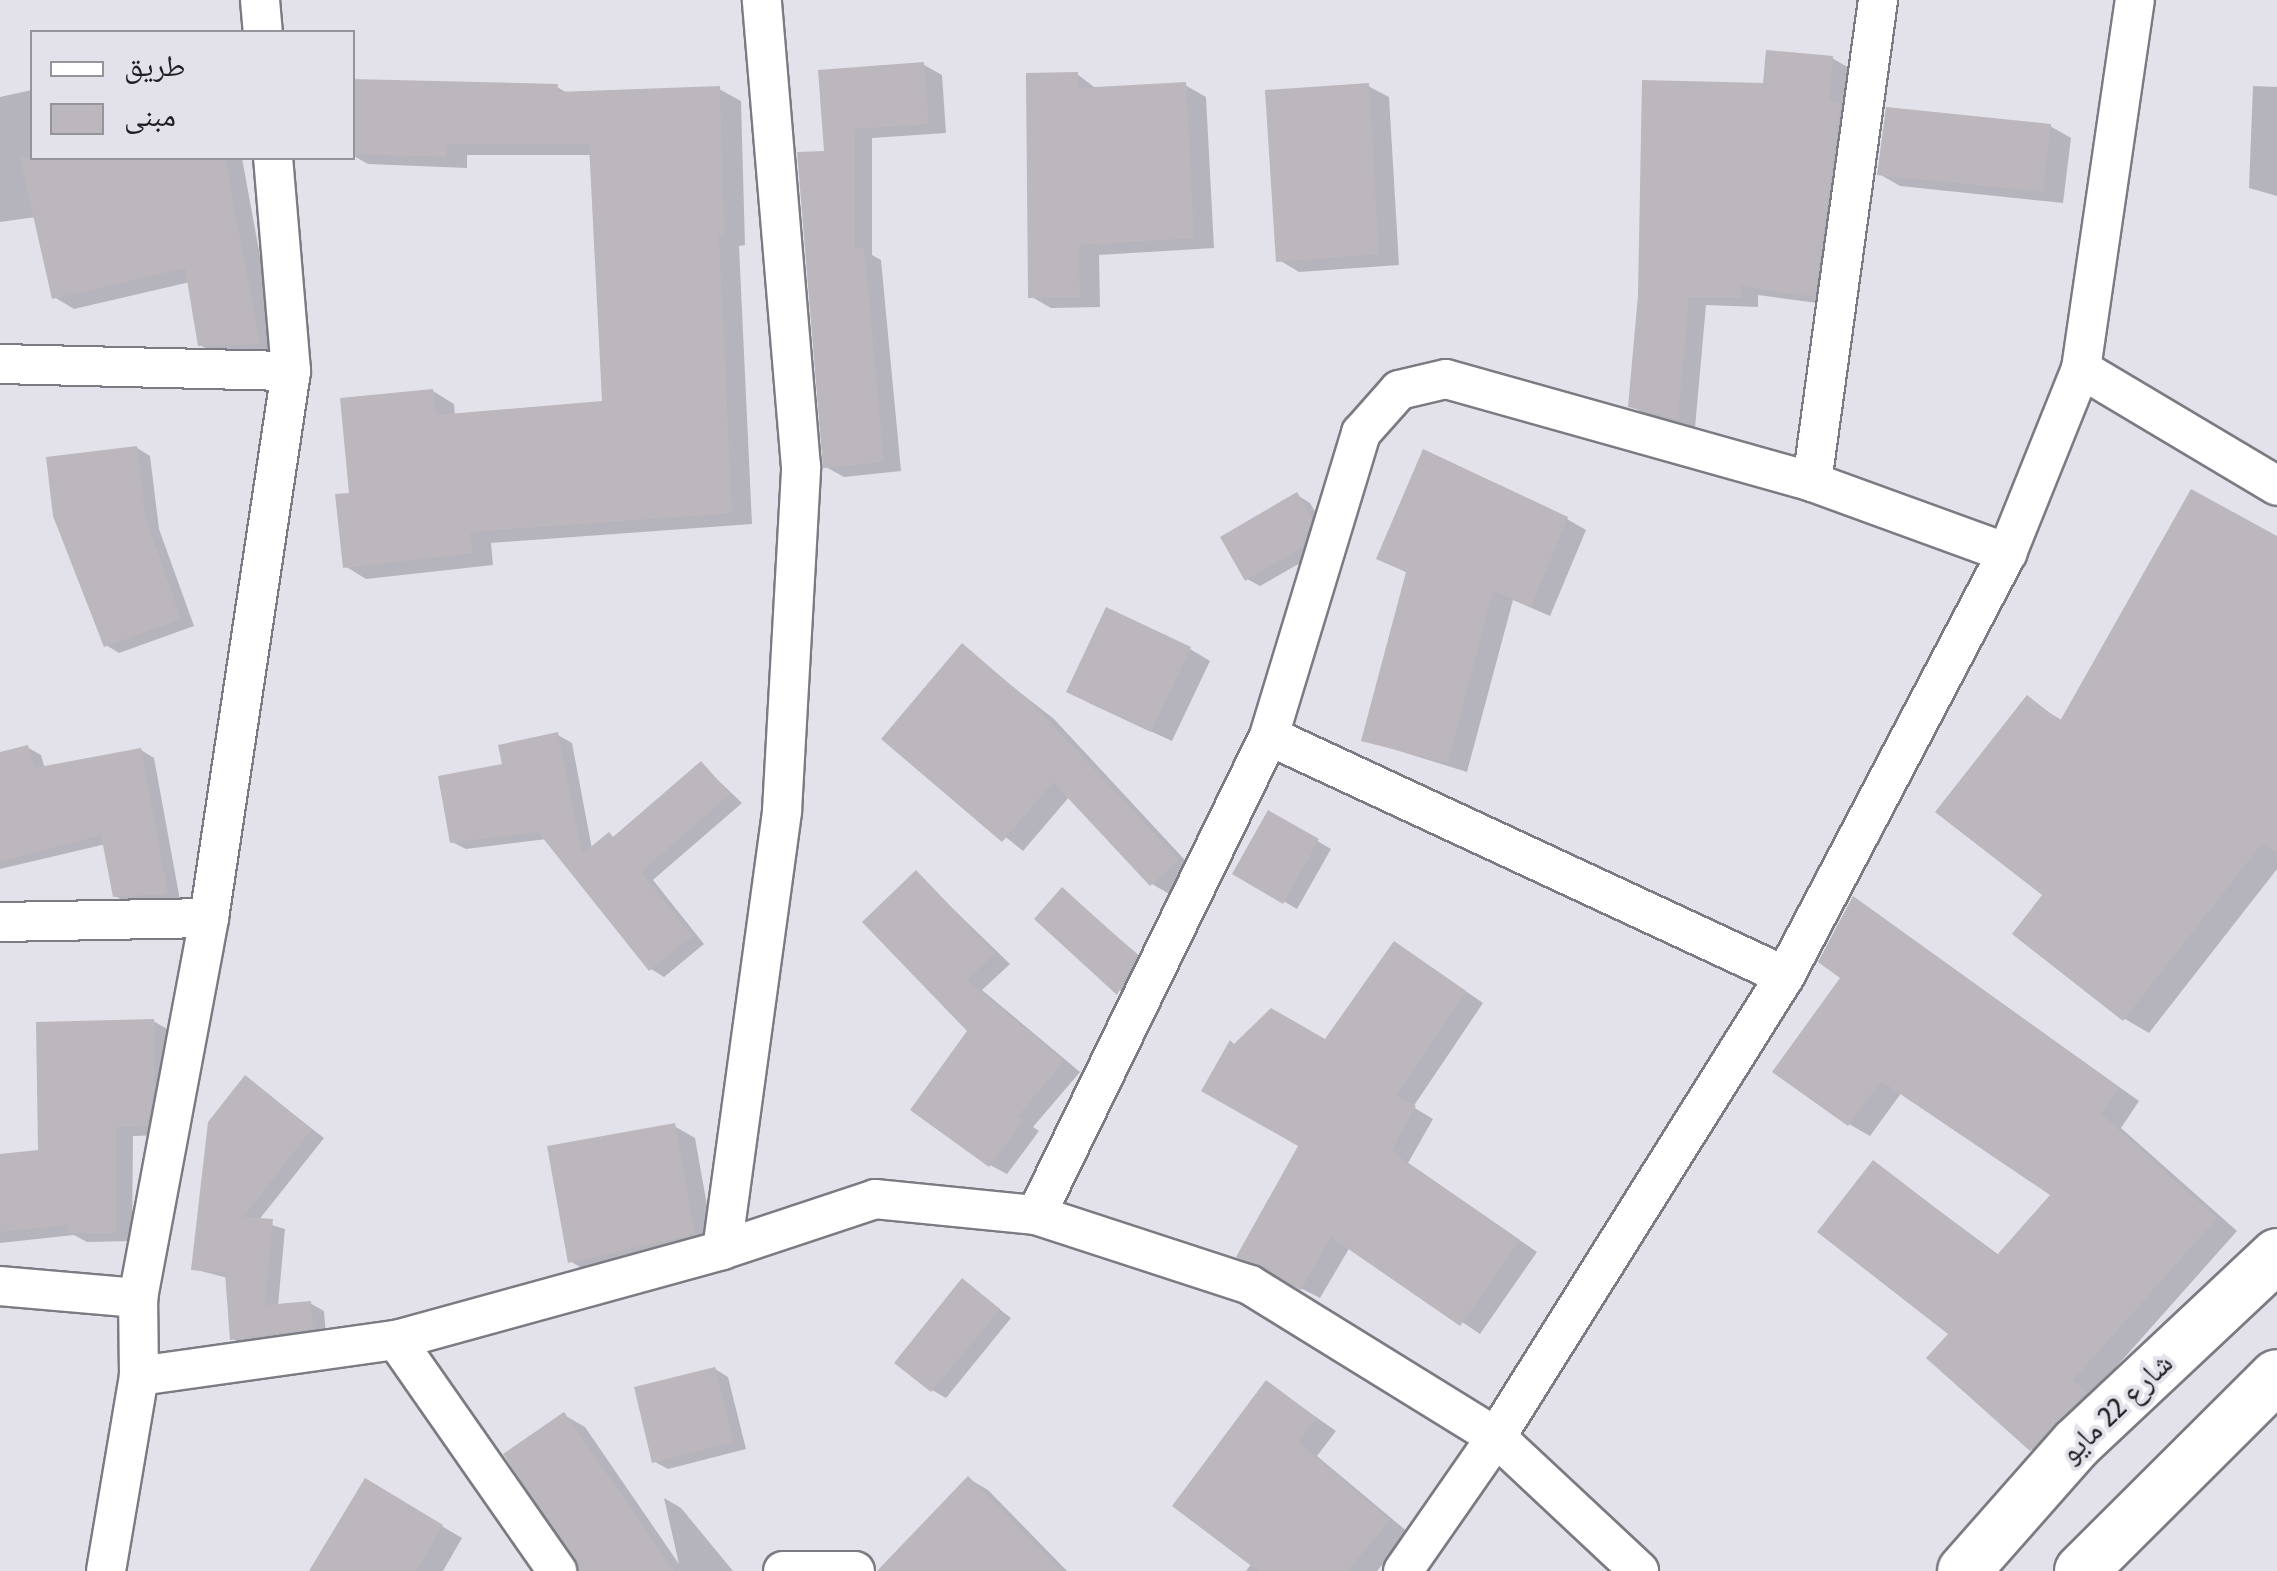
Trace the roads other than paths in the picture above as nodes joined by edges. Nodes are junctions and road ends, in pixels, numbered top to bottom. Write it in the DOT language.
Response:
graph roads {
  1 [pos="260,0"];
  2 [pos="762,0"];
  3 [pos="1878,0"];
  4 [pos="2134,0"];
  5 [pos="263,30"];
  6 [pos="274,160"];
  7 [pos="0,364"];
  8 [pos="2081,369"];
  9 [pos="291,371"];
  10 [pos="1812,482"];
  11 [pos="2277,486"];
  12 [pos="2007,553"];
  13 [pos="1269,736"];
  14 [pos="209,918"];
  15 [pos="0,922"];
  16 [pos="1784,976"];
  17 [pos="1036,1215"];
  18 [pos="722,1250"];
  19 [pos="2277,1254"];
  20 [pos="0,1286"];
  21 [pos="138,1298"];
  22 [pos="396,1340"];
  23 [pos="140,1376"];
  24 [pos="2277,1376"];
  25 [pos="1496,1437"];
  26 [pos="106,1571"];
  27 [pos="558,1571"];
  28 [pos="783,1571"];
  29 [pos="854,1571"];
  30 [pos="1403,1571"];
  31 [pos="1640,1571"];
  32 [pos="1964,1571"];
  33 [pos="2081,1571"];
  1 -- 5 [label="street"];
  2 -- 18 [label="street"];
  3 -- 10 [label="street"];
  4 -- 8 [label="street"];
  6 -- 9 [label="street"];
  7 -- 9 [label="street"];
  8 -- 11 [label="street"];
  8 -- 12 [label="street"];
  9 -- 14 [label="street"];
  10 -- 12 [label="street"];
  10 -- 13 [label="street"];
  12 -- 16 [label="street"];
  13 -- 16 [label="street"];
  13 -- 17 [label="street"];
  14 -- 15 [label="street"];
  14 -- 21 [label="street"];
  16 -- 25 [label="street"];
  17 -- 18 [label="street"];
  17 -- 25 [label="street"];
  18 -- 22 [label="street"];
  19 -- 32 [label="main road, شارع 22 مايو"];
  20 -- 21 [label="street"];
  21 -- 23 [label="street"];
  22 -- 23 [label="street"];
  22 -- 27 [label="street"];
  23 -- 26 [label="street"];
  24 -- 33 [label="main road"];
  25 -- 30 [label="street"];
  25 -- 31 [label="street"];
  28 -- 29 [label="street"];
}
